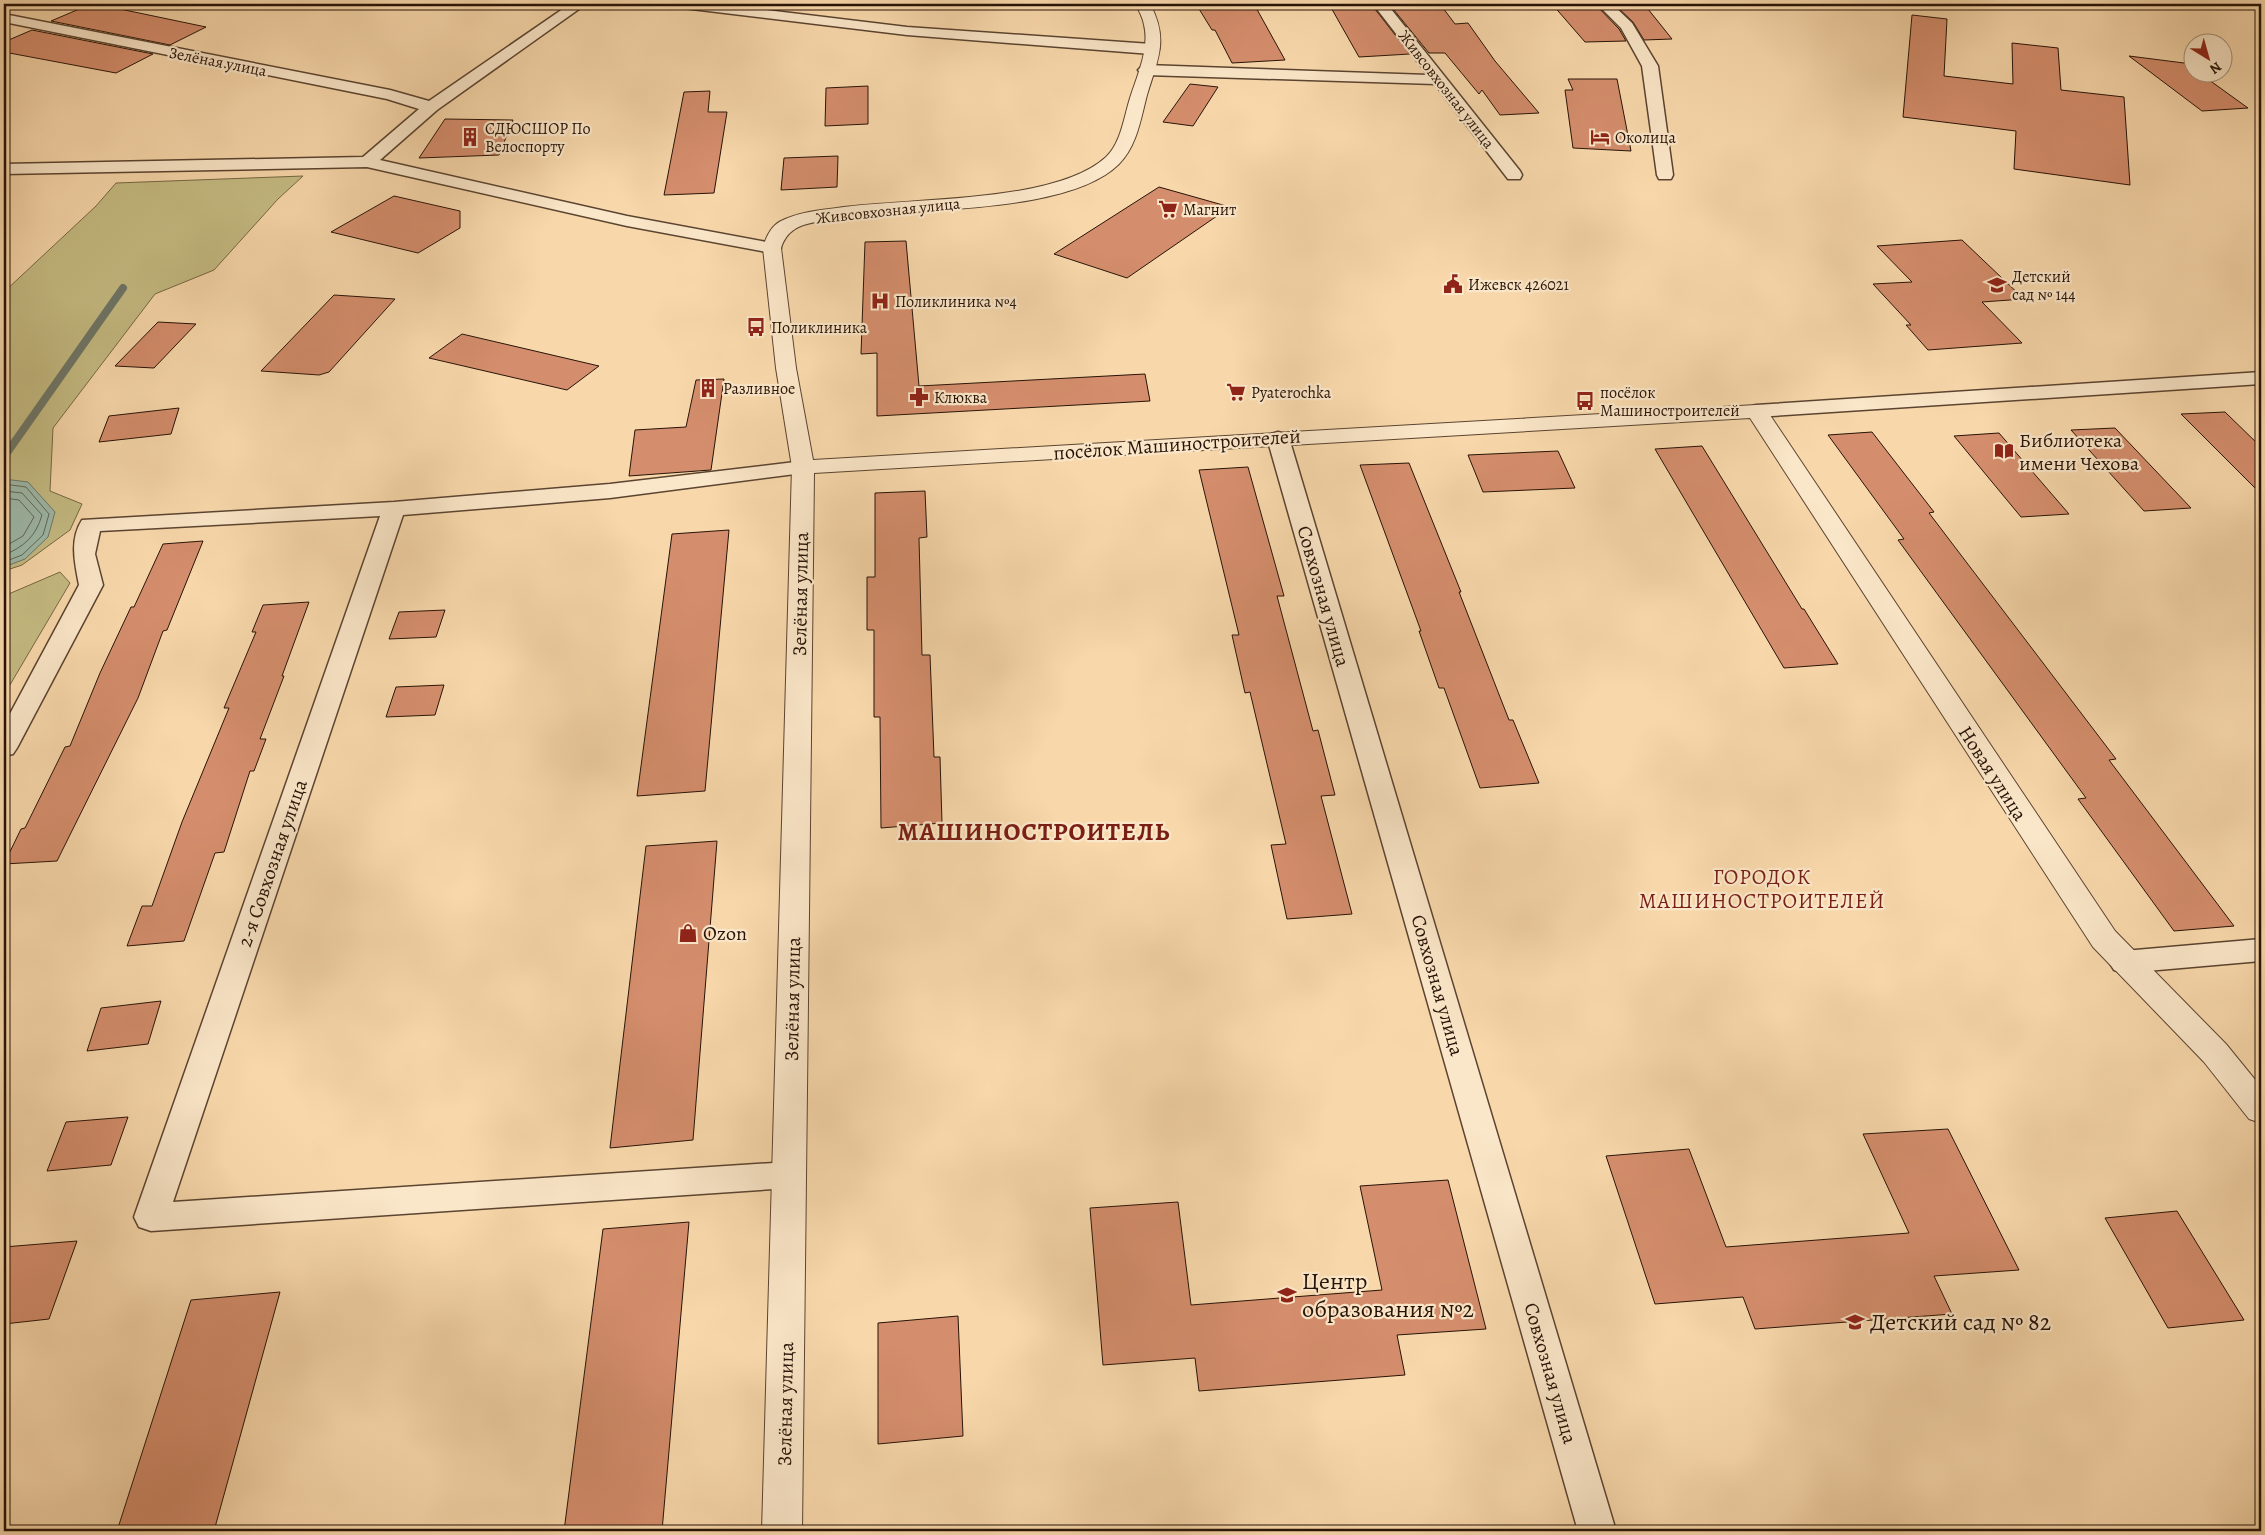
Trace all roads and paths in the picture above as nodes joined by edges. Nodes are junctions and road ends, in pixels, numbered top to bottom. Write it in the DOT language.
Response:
graph roads {
  1 [pos="579,4"];
  2 [pos="683,4"];
  3 [pos="1143,4"];
  4 [pos="1380,4"];
  5 [pos="1604,4"];
  6 [pos="4,18"];
  7 [pos="1151,49"];
  8 [pos="1146,70"];
  9 [pos="1441,80"];
  10 [pos="431,107"];
  11 [pos="367,162"];
  12 [pos="4,168"];
  13 [pos="1514,175"];
  14 [pos="1665,175"];
  15 [pos="772,248"];
  16 [pos="2261,378"];
  17 [pos="1756,411"];
  18 [pos="1278,438"];
  19 [pos="802,467"];
  20 [pos="394,509"];
  21 [pos="4,748"];
  22 [pos="2261,950"];
  23 [pos="2124,962"];
  24 [pos="2261,1110"];
  25 [pos="789,1175"];
  26 [pos="782,1531"];
  27 [pos="1597,1531"];
  1 -- 10 [label="street"];
  2 -- 7 [label="street"];
  3 -- 7 [label="street, Живсовхозная улица"];
  4 -- 9 [label="street, Живсовхозная улица"];
  5 -- 14 [label="street"];
  6 -- 10 [label="street, Зелёная улица"];
  7 -- 8 [label="street, Живсовхозная улица"];
  8 -- 9 [label="street"];
  8 -- 15 [label="street, Живсовхозная улица"];
  9 -- 13 [label="street, Живсовхозная улица"];
  10 -- 11 [label="street"];
  11 -- 12 [label="street"];
  11 -- 15 [label="street"];
  15 -- 19 [label="street"];
  16 -- 17 [label="street"];
  17 -- 18 [label="street, посёлок Машиностроителей"];
  17 -- 23 [label="street, Новая улица"];
  18 -- 19 [label="street, посёлок Машиностроителей"];
  18 -- 27 [label="street, Совхозная улица"];
  19 -- 20 [label="street"];
  19 -- 25 [label="street, Зелёная улица"];
  20 -- 21 [label="street"];
  20 -- 25 [label="street, 2-я Совхозная улица"];
  22 -- 23 [label="street"];
  23 -- 24 [label="street, Новая улица"];
  25 -- 26 [label="street, Зелёная улица"];
}
